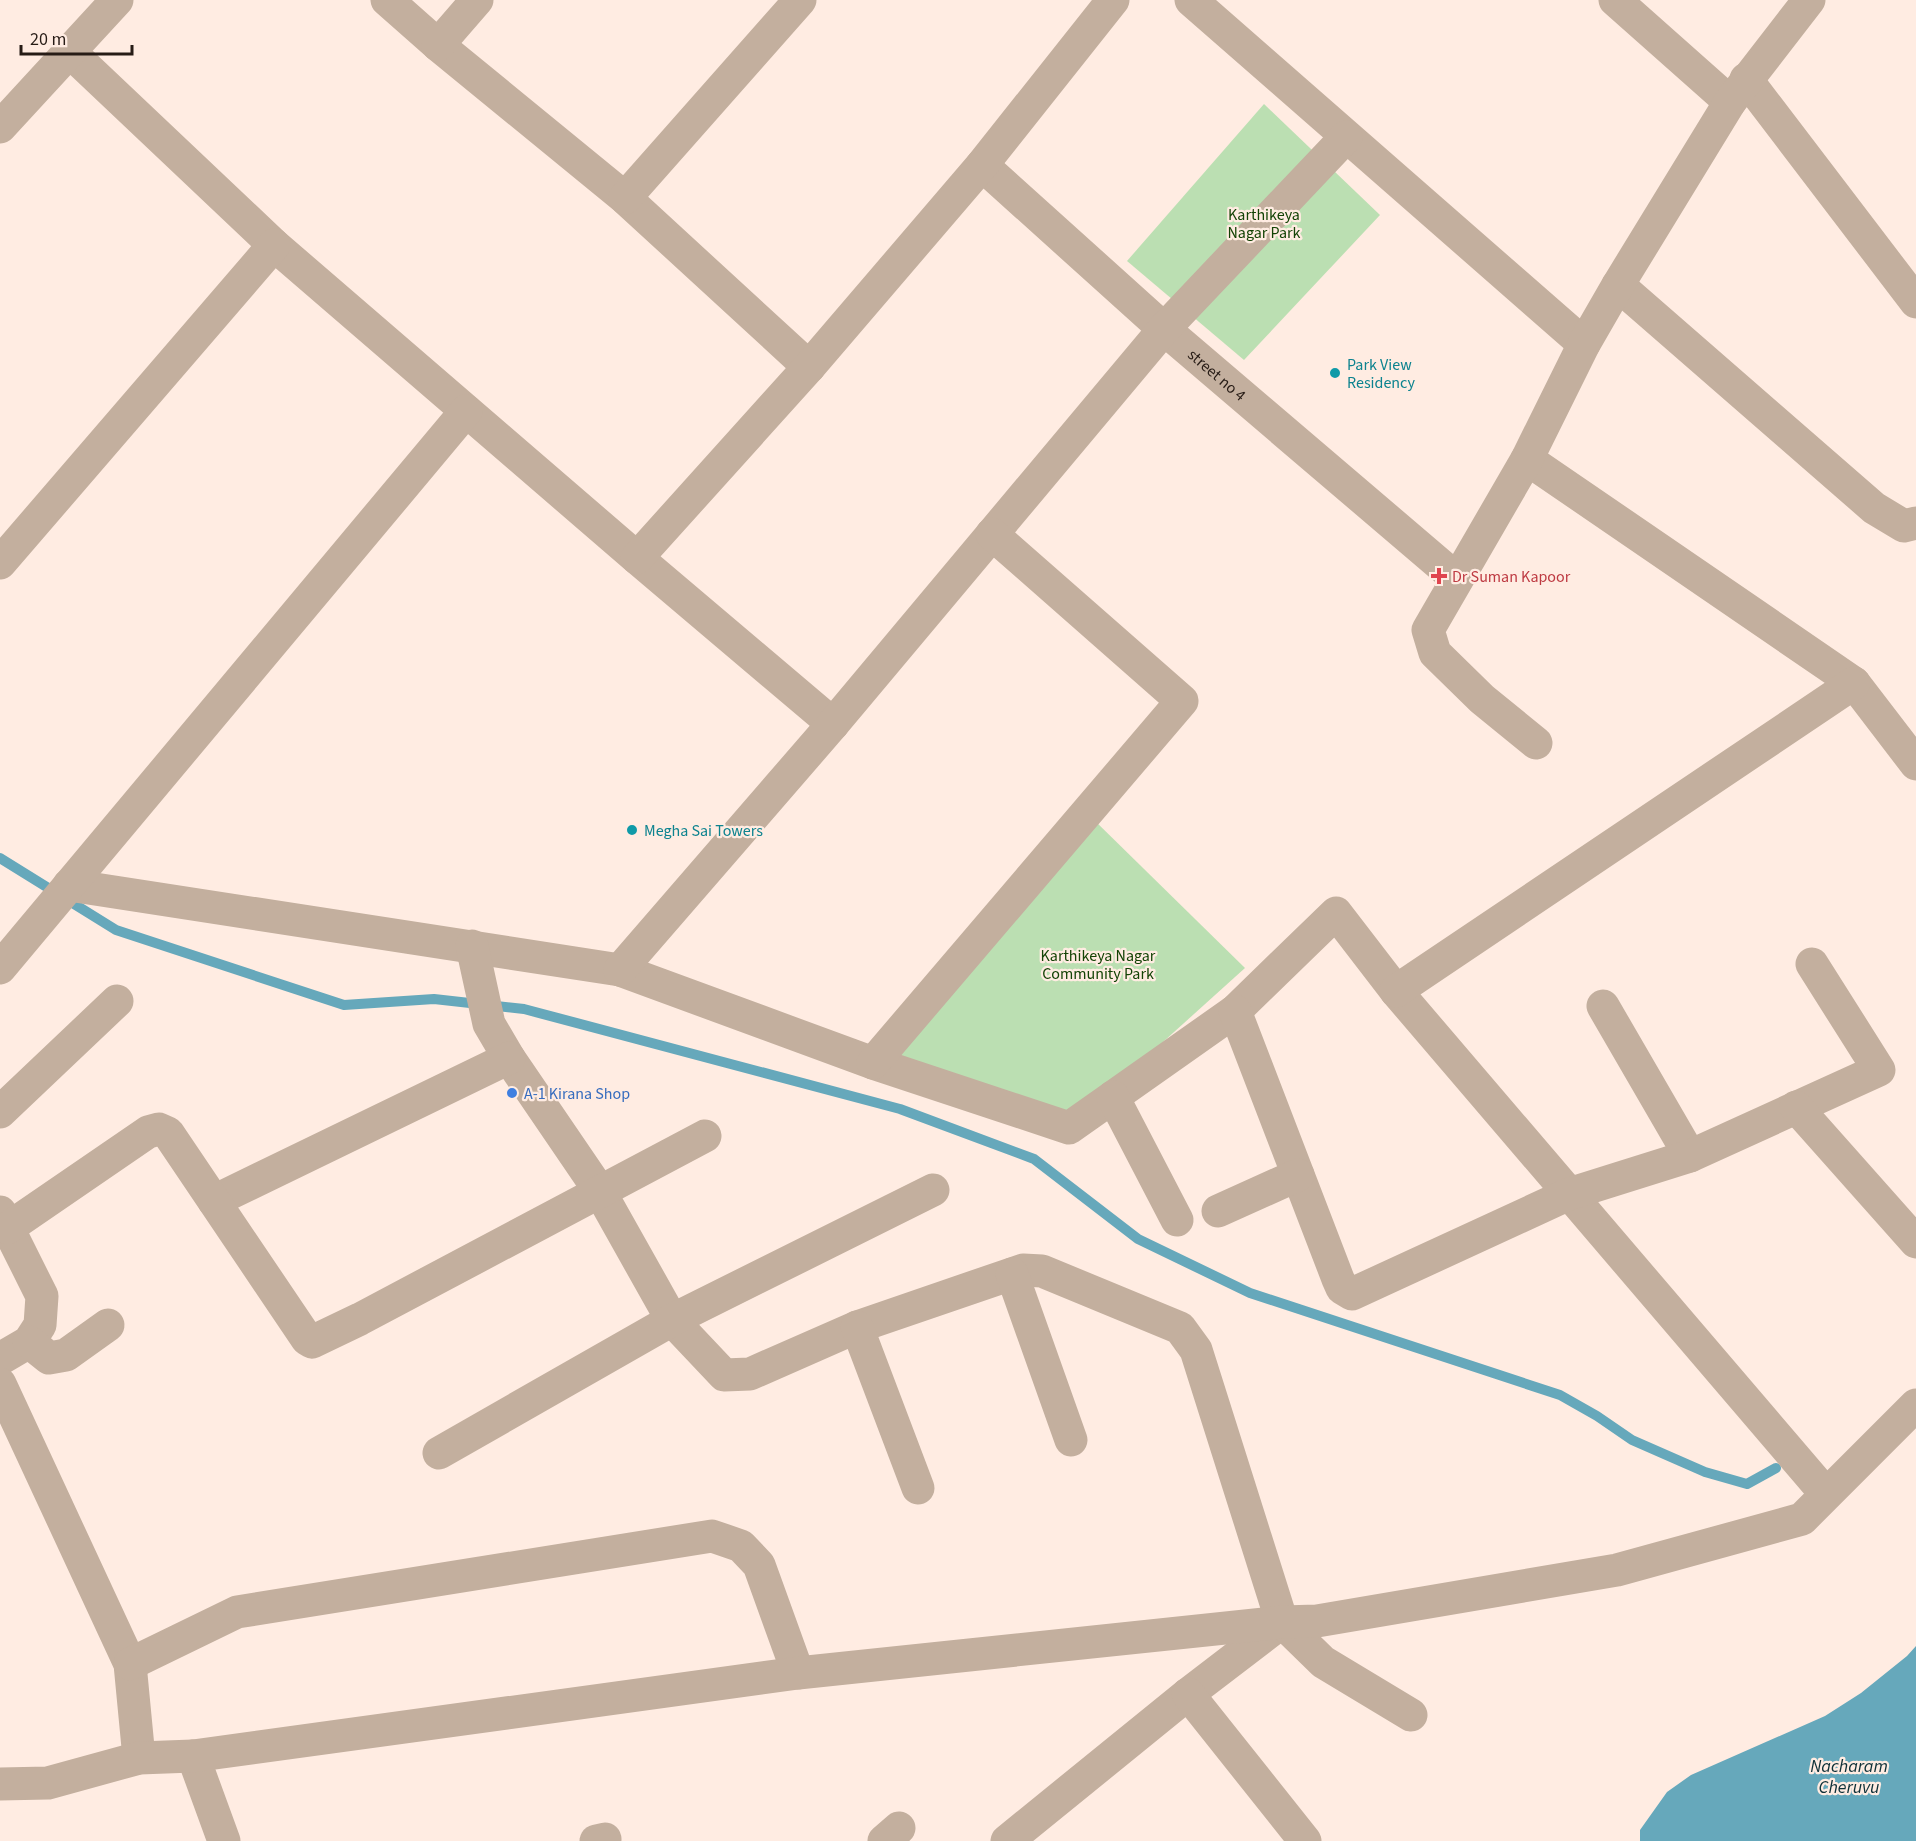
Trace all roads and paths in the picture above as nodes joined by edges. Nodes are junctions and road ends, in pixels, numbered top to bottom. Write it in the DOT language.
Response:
graph roads {
  1 [pos="117,0"];
  2 [pos="387,0"];
  3 [pos="477,0"];
  4 [pos="800,0"];
  5 [pos="1113,0"];
  6 [pos="1191,0"];
  7 [pos="1614,0"];
  8 [pos="1809,0"];
  9 [pos="438,45"];
  10 [pos="69,51"];
  11 [pos="1738,90"];
  12 [pos="0,127"];
  13 [pos="1346,137"];
  14 [pos="982,165"];
  15 [pos="625,198"];
  16 [pos="274,245"];
  17 [pos="1618,285"];
  18 [pos="1916,302"];
  19 [pos="1164,329"];
  20 [pos="1584,344"];
  21 [pos="808,367"];
  22 [pos="466,411"];
  23 [pos="1527,459"];
  24 [pos="1916,523"];
  25 [pos="992,534"];
  26 [pos="637,558"];
  27 [pos="0,563"];
  28 [pos="1457,579"];
  29 [pos="1854,683"];
  30 [pos="833,724"];
  31 [pos="1536,743"];
  32 [pos="1916,764"];
  33 [pos="69,885"];
  34 [pos="472,946"];
  35 [pos="1812,964"];
  36 [pos="0,968"];
  37 [pos="620,970"];
  38 [pos="1396,991"];
  39 [pos="117,1000"];
  40 [pos="1603,1006"];
  41 [pos="1235,1011"];
  42 [pos="509,1058"];
  43 [pos="873,1063"];
  44 [pos="1113,1097"];
  45 [pos="1796,1107"];
  46 [pos="0,1112"];
  47 [pos="705,1136"];
  48 [pos="1690,1156"];
  49 [pos="1298,1175"];
  50 [pos="599,1190"];
  51 [pos="933,1190"];
  52 [pos="1569,1194"];
  53 [pos="214,1201"];
  54 [pos="1218,1211"];
  55 [pos="4,1220"];
  56 [pos="1177,1220"];
  57 [pos="1916,1242"];
  58 [pos="1012,1274"];
  59 [pos="672,1320"];
  60 [pos="108,1325"];
  61 [pos="857,1327"];
  62 [pos="29,1342"];
  63 [pos="0,1359"];
  64 [pos="0,1384"];
  65 [pos="1916,1405"];
  66 [pos="1071,1440"];
  67 [pos="439,1453"];
  68 [pos="918,1488"];
  69 [pos="1826,1494"];
  70 [pos="1282,1622"];
  71 [pos="130,1664"];
  72 [pos="798,1673"];
  73 [pos="1188,1694"];
  74 [pos="1411,1715"];
  75 [pos="193,1756"];
  76 [pos="139,1758"];
  77 [pos="0,1784"];
  78 [pos="1291,1836"];
  79 [pos="224,1841"];
  80 [pos="1007,1841"];
  1 -- 10 [label="street"];
  2 -- 9 [label="street"];
  3 -- 9 [label="street"];
  4 -- 15 [label="street"];
  5 -- 14 [label="street"];
  6 -- 13 [label="street"];
  7 -- 11 [label="street"];
  8 -- 11 [label="street"];
  9 -- 15 [label="street"];
  10 -- 12 [label="street"];
  10 -- 16 [label="street"];
  11 -- 17 [label="street"];
  11 -- 18 [label="street"];
  13 -- 19 [label="street"];
  13 -- 20 [label="street"];
  14 -- 19 [label="street, street no 4"];
  14 -- 21 [label="street"];
  15 -- 21 [label="street"];
  16 -- 22 [label="street"];
  16 -- 27 [label="street"];
  17 -- 20 [label="street"];
  17 -- 24 [label="street"];
  19 -- 25 [label="street"];
  19 -- 28 [label="street, street no 4"];
  20 -- 23 [label="street"];
  21 -- 26 [label="street"];
  22 -- 26 [label="street"];
  22 -- 33 [label="street"];
  23 -- 28 [label="street"];
  23 -- 29 [label="street"];
  25 -- 30 [label="street"];
  25 -- 43 [label="street"];
  26 -- 30 [label="street"];
  28 -- 31 [label="street"];
  29 -- 32 [label="street"];
  29 -- 38 [label="street"];
  30 -- 37 [label="street"];
  33 -- 34 [label="street"];
  33 -- 36 [label="street"];
  34 -- 37 [label="street"];
  34 -- 42 [label="street"];
  35 -- 45 [label="street"];
  37 -- 43 [label="street"];
  38 -- 41 [label="street"];
  38 -- 52 [label="street"];
  39 -- 46 [label="street"];
  40 -- 48 [label="street"];
  41 -- 44 [label="street"];
  41 -- 49 [label="street"];
  42 -- 50 [label="street"];
  42 -- 53 [label="street"];
  43 -- 44 [label="street"];
  44 -- 56 [label="street"];
  45 -- 48 [label="street"];
  45 -- 57 [label="street"];
  47 -- 50 [label="street"];
  48 -- 52 [label="street"];
  49 -- 52 [label="street"];
  49 -- 54 [label="street"];
  50 -- 53 [label="street"];
  50 -- 59 [label="street"];
  51 -- 59 [label="street"];
  52 -- 69 [label="street"];
  53 -- 55 [label="street"];
  55 -- 62 [label="street"];
  58 -- 61 [label="street"];
  58 -- 66 [label="street"];
  58 -- 70 [label="street"];
  59 -- 61 [label="street"];
  59 -- 67 [label="street"];
  60 -- 62 [label="street"];
  61 -- 68 [label="street"];
  62 -- 63 [label="street"];
  64 -- 71 [label="street"];
  65 -- 69 [label="street"];
  69 -- 70 [label="street"];
  70 -- 72 [label="street"];
  70 -- 73 [label="street"];
  70 -- 74 [label="street"];
  71 -- 72 [label="street"];
  71 -- 76 [label="street"];
  72 -- 75 [label="street"];
  73 -- 78 [label="street"];
  73 -- 80 [label="street"];
  75 -- 76 [label="street"];
  75 -- 79 [label="street"];
  76 -- 77 [label="street"];
}
